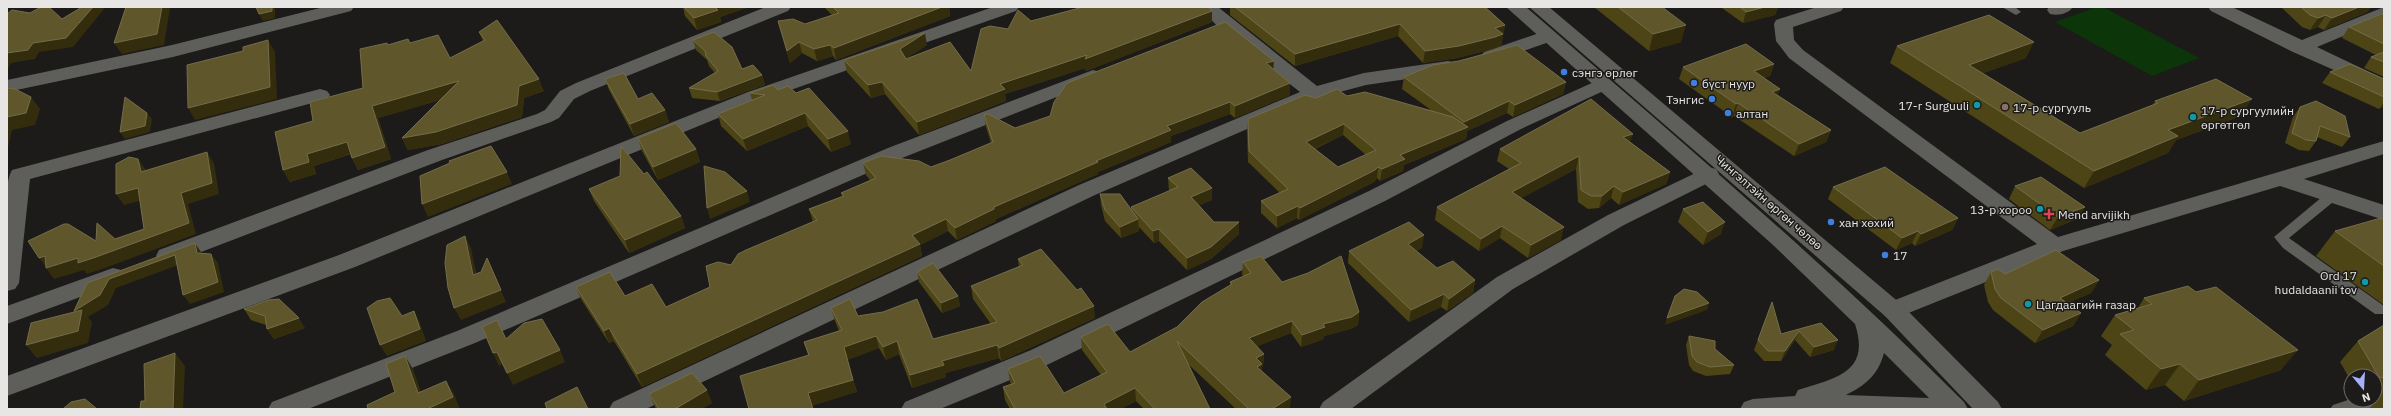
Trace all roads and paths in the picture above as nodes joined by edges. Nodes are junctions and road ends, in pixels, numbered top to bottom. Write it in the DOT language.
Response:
graph roads {
  1 [pos="345,7"];
  2 [pos="782,7"];
  3 [pos="1010,7"];
  4 [pos="1208,7"];
  5 [pos="1515,7"];
  6 [pos="1538,7"];
  7 [pos="1835,7"];
  8 [pos="2217,7"];
  9 [pos="2384,12"];
  10 [pos="1227,25"];
  11 [pos="1205,34"];
  12 [pos="1548,36"];
  13 [pos="2300,48"];
  14 [pos="1116,68"];
  15 [pos="1603,84"];
  16 [pos="7,86"];
  17 [pos="2384,86"];
  18 [pos="1314,93"];
  19 [pos="320,95"];
  20 [pos="2384,147"];
  21 [pos="1708,174"];
  22 [pos="2280,179"];
  23 [pos="2333,196"];
  24 [pos="2384,213"];
  25 [pos="2055,246"];
  26 [pos="7,283"];
  27 [pos="1893,310"];
  28 [pos="2380,310"];
  29 [pos="7,315"];
  30 [pos="1865,319"];
  31 [pos="7,386"];
  32 [pos="2384,407"];
  33 [pos="1760,408"];
  34 [pos="281,409"];
  35 [pos="622,409"];
  36 [pos="914,409"];
  37 [pos="1332,409"];
  38 [pos="1937,409"];
  39 [pos="1955,409"];
  40 [pos="1989,409"];
  41 [pos="2338,409"];
  1 -- 16 [label="street"];
  2 -- 29 [label="street"];
  3 -- 31 [label="street"];
  4 -- 10 [label="street"];
  5 -- 12 [label="street, Чингэлтэйн өргөн чөлөө"];
  6 -- 27 [label="street, Чингэлтэйн өргөн чөлөө"];
  7 -- 25 [label="street"];
  8 -- 13 [label="street"];
  9 -- 13 [label="street"];
  10 -- 11 [label="street"];
  10 -- 18 [label="street"];
  12 -- 15 [label="street, Чингэлтэйн өргөн чөлөө"];
  12 -- 18 [label="street"];
  13 -- 17 [label="street"];
  14 -- 34 [label="street"];
  15 -- 21 [label="street, Чингэлтэйн өргөн чөлөө"];
  15 -- 36 [label="street"];
  18 -- 35 [label="street"];
  19 -- 26 [label="street"];
  20 -- 22 [label="street"];
  21 -- 30 [label="street, Чингэлтэйн өргөн чөлөө"];
  21 -- 37 [label="street"];
  22 -- 23 [label="street"];
  22 -- 25 [label="street"];
  23 -- 24 [label="street"];
  23 -- 28 [label="lane"];
  25 -- 27 [label="street"];
  27 -- 40 [label="street, Чингэлтэйн өргөн чөлөө"];
  30 -- 33 [label="street"];
  30 -- 39 [label="street, Чингэлтэйн өргөн чөлөө"];
  32 -- 41 [label="lane"];
  33 -- 38 [label="street"];
}
